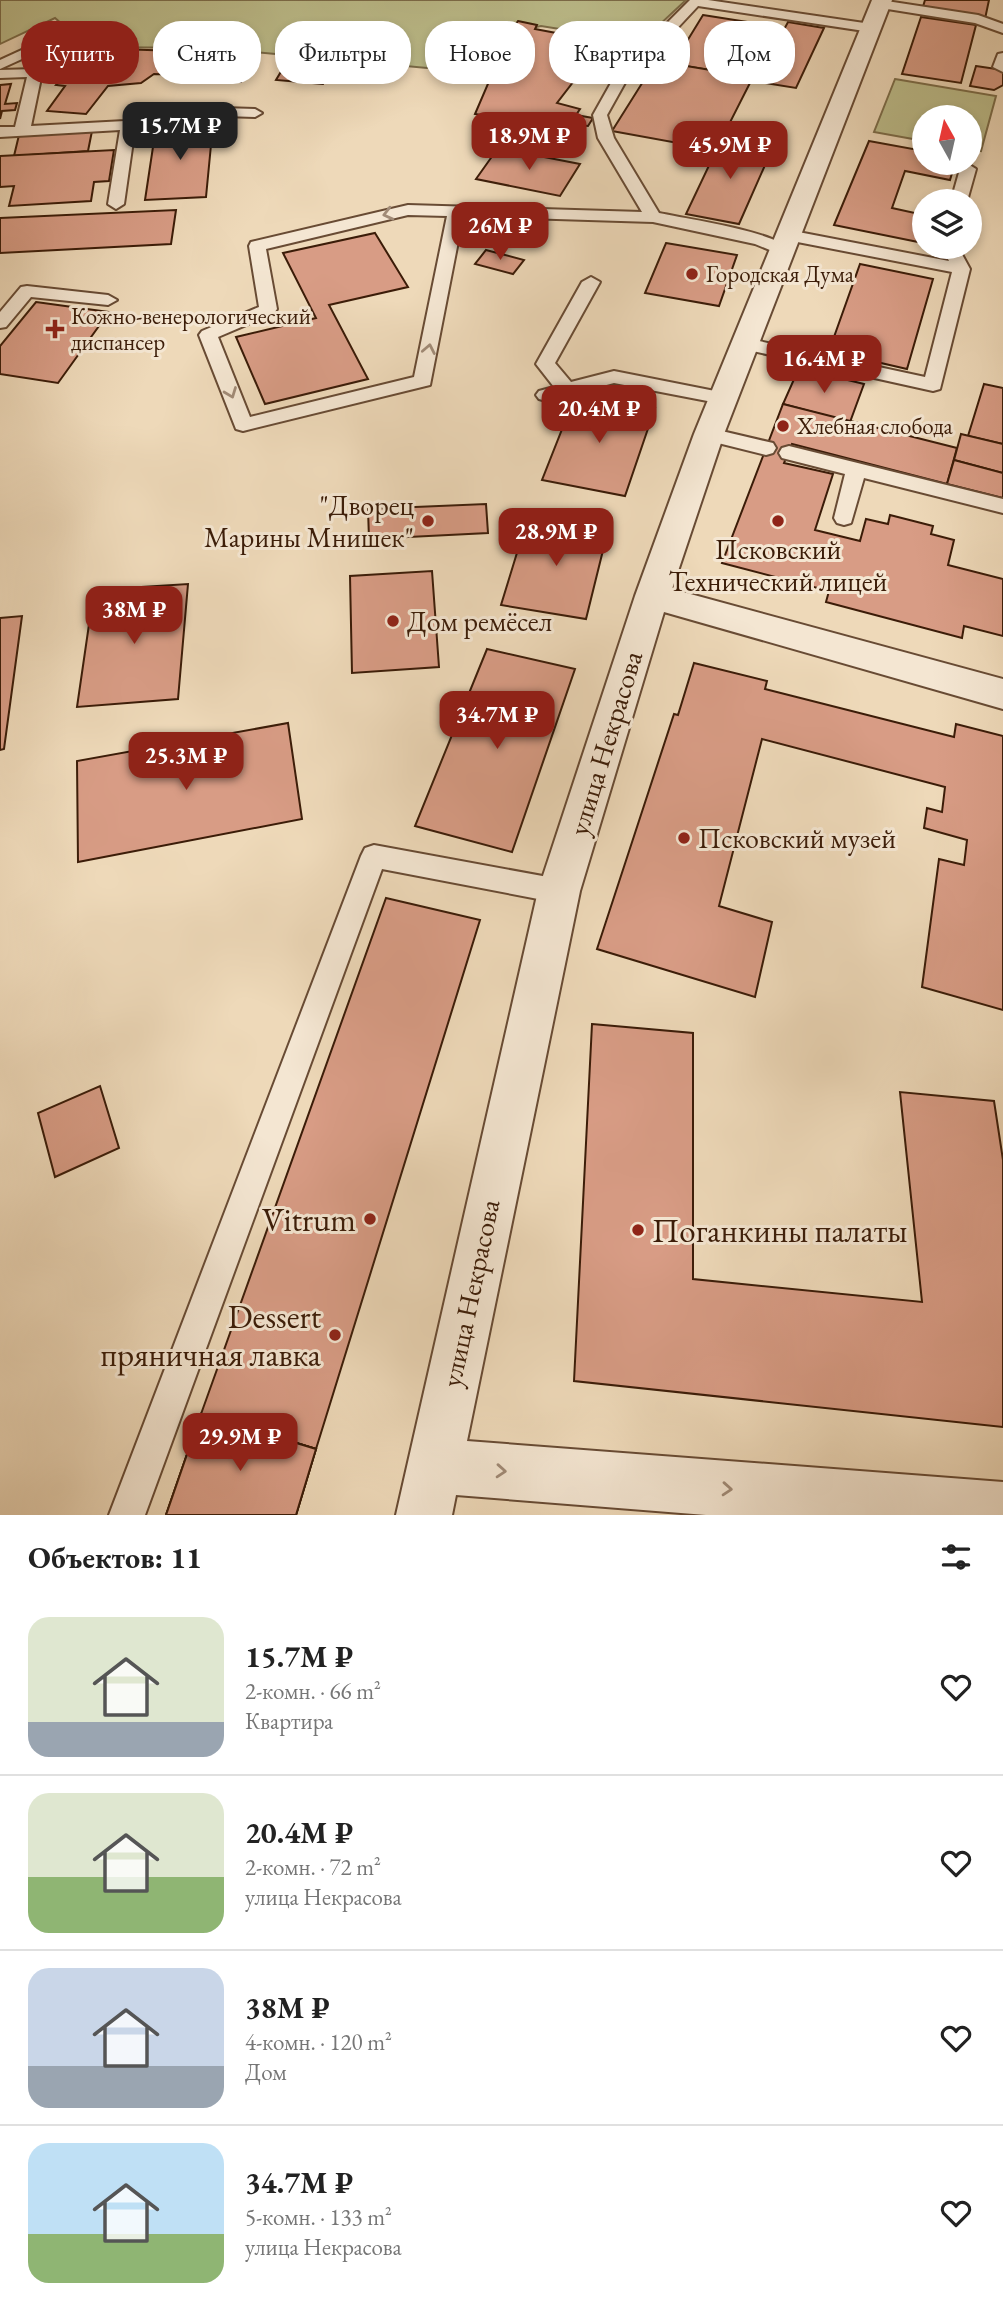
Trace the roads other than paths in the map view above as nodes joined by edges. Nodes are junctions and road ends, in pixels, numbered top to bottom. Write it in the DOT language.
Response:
graph roads {
  1 [pos="878,11"];
  2 [pos="1003,29"];
  3 [pos="21,55"];
  4 [pos="1003,57"];
  5 [pos="0,65"];
  6 [pos="1003,68"];
  7 [pos="0,74"];
  8 [pos="255,113"];
  9 [pos="128,125"];
  10 [pos="22,131"];
  11 [pos="0,132"];
  12 [pos="116,204"];
  13 [pos="456,212"];
  14 [pos="653,217"];
  15 [pos="785,243"];
  16 [pos="956,259"];
  17 [pos="961,269"];
  18 [pos="591,282"];
  19 [pos="0,289"];
  20 [pos="27,291"];
  21 [pos="108,300"];
  22 [pos="0,323"];
  23 [pos="745,344"];
  24 [pos="566,389"];
  25 [pos="546,395"];
  26 [pos="723,398"];
  27 [pos="709,434"];
  28 [pos="766,448"];
  29 [pos="789,453"];
  30 [pos="856,470"];
  31 [pos="1003,506"];
  32 [pos="844,518"];
  33 [pos="652,596"];
  34 [pos="1003,694"];
  35 [pos="559,891"];
  36 [pos="428,1490"];
  37 [pos="1003,1510"];
  38 [pos="127,1515"];
  1 -- 2 [label="lane"];
  1 -- 14 [label="lane"];
  1 -- 15 [label="street, улица Некрасова"];
  3 -- 5 [label="lane"];
  4 -- 6 [label="lane"];
  7 -- 10 [label="lane"];
  8 -- 9 [label="lane"];
  9 -- 10 [label="lane"];
  9 -- 12 [label="lane"];
  10 -- 11 [label="lane"];
  13 -- 13 [label="lane, one-way"];
  13 -- 14 [label="lane"];
  14 -- 15 [label="lane"];
  15 -- 17 [label="lane"];
  15 -- 23 [label="street, улица Некрасова"];
  16 -- 17 [label="lane"];
  17 -- 23 [label="lane"];
  18 -- 24 [label="lane"];
  19 -- 20 [label="lane"];
  20 -- 21 [label="lane"];
  20 -- 22 [label="lane"];
  23 -- 26 [label="street, улица Некрасова"];
  24 -- 25 [label="lane"];
  24 -- 26 [label="lane"];
  26 -- 27 [label="street, улица Некрасова"];
  27 -- 28 [label="lane"];
  27 -- 33 [label="street, улица Некрасова"];
  29 -- 30 [label="lane"];
  30 -- 31 [label="lane"];
  30 -- 32 [label="lane"];
  33 -- 34 [label="street"];
  33 -- 35 [label="street, улица Некрасова"];
  35 -- 36 [label="street, улица Некрасова"];
  35 -- 38 [label="lane"];
  36 -- 37 [label="street, one-way"];
}
